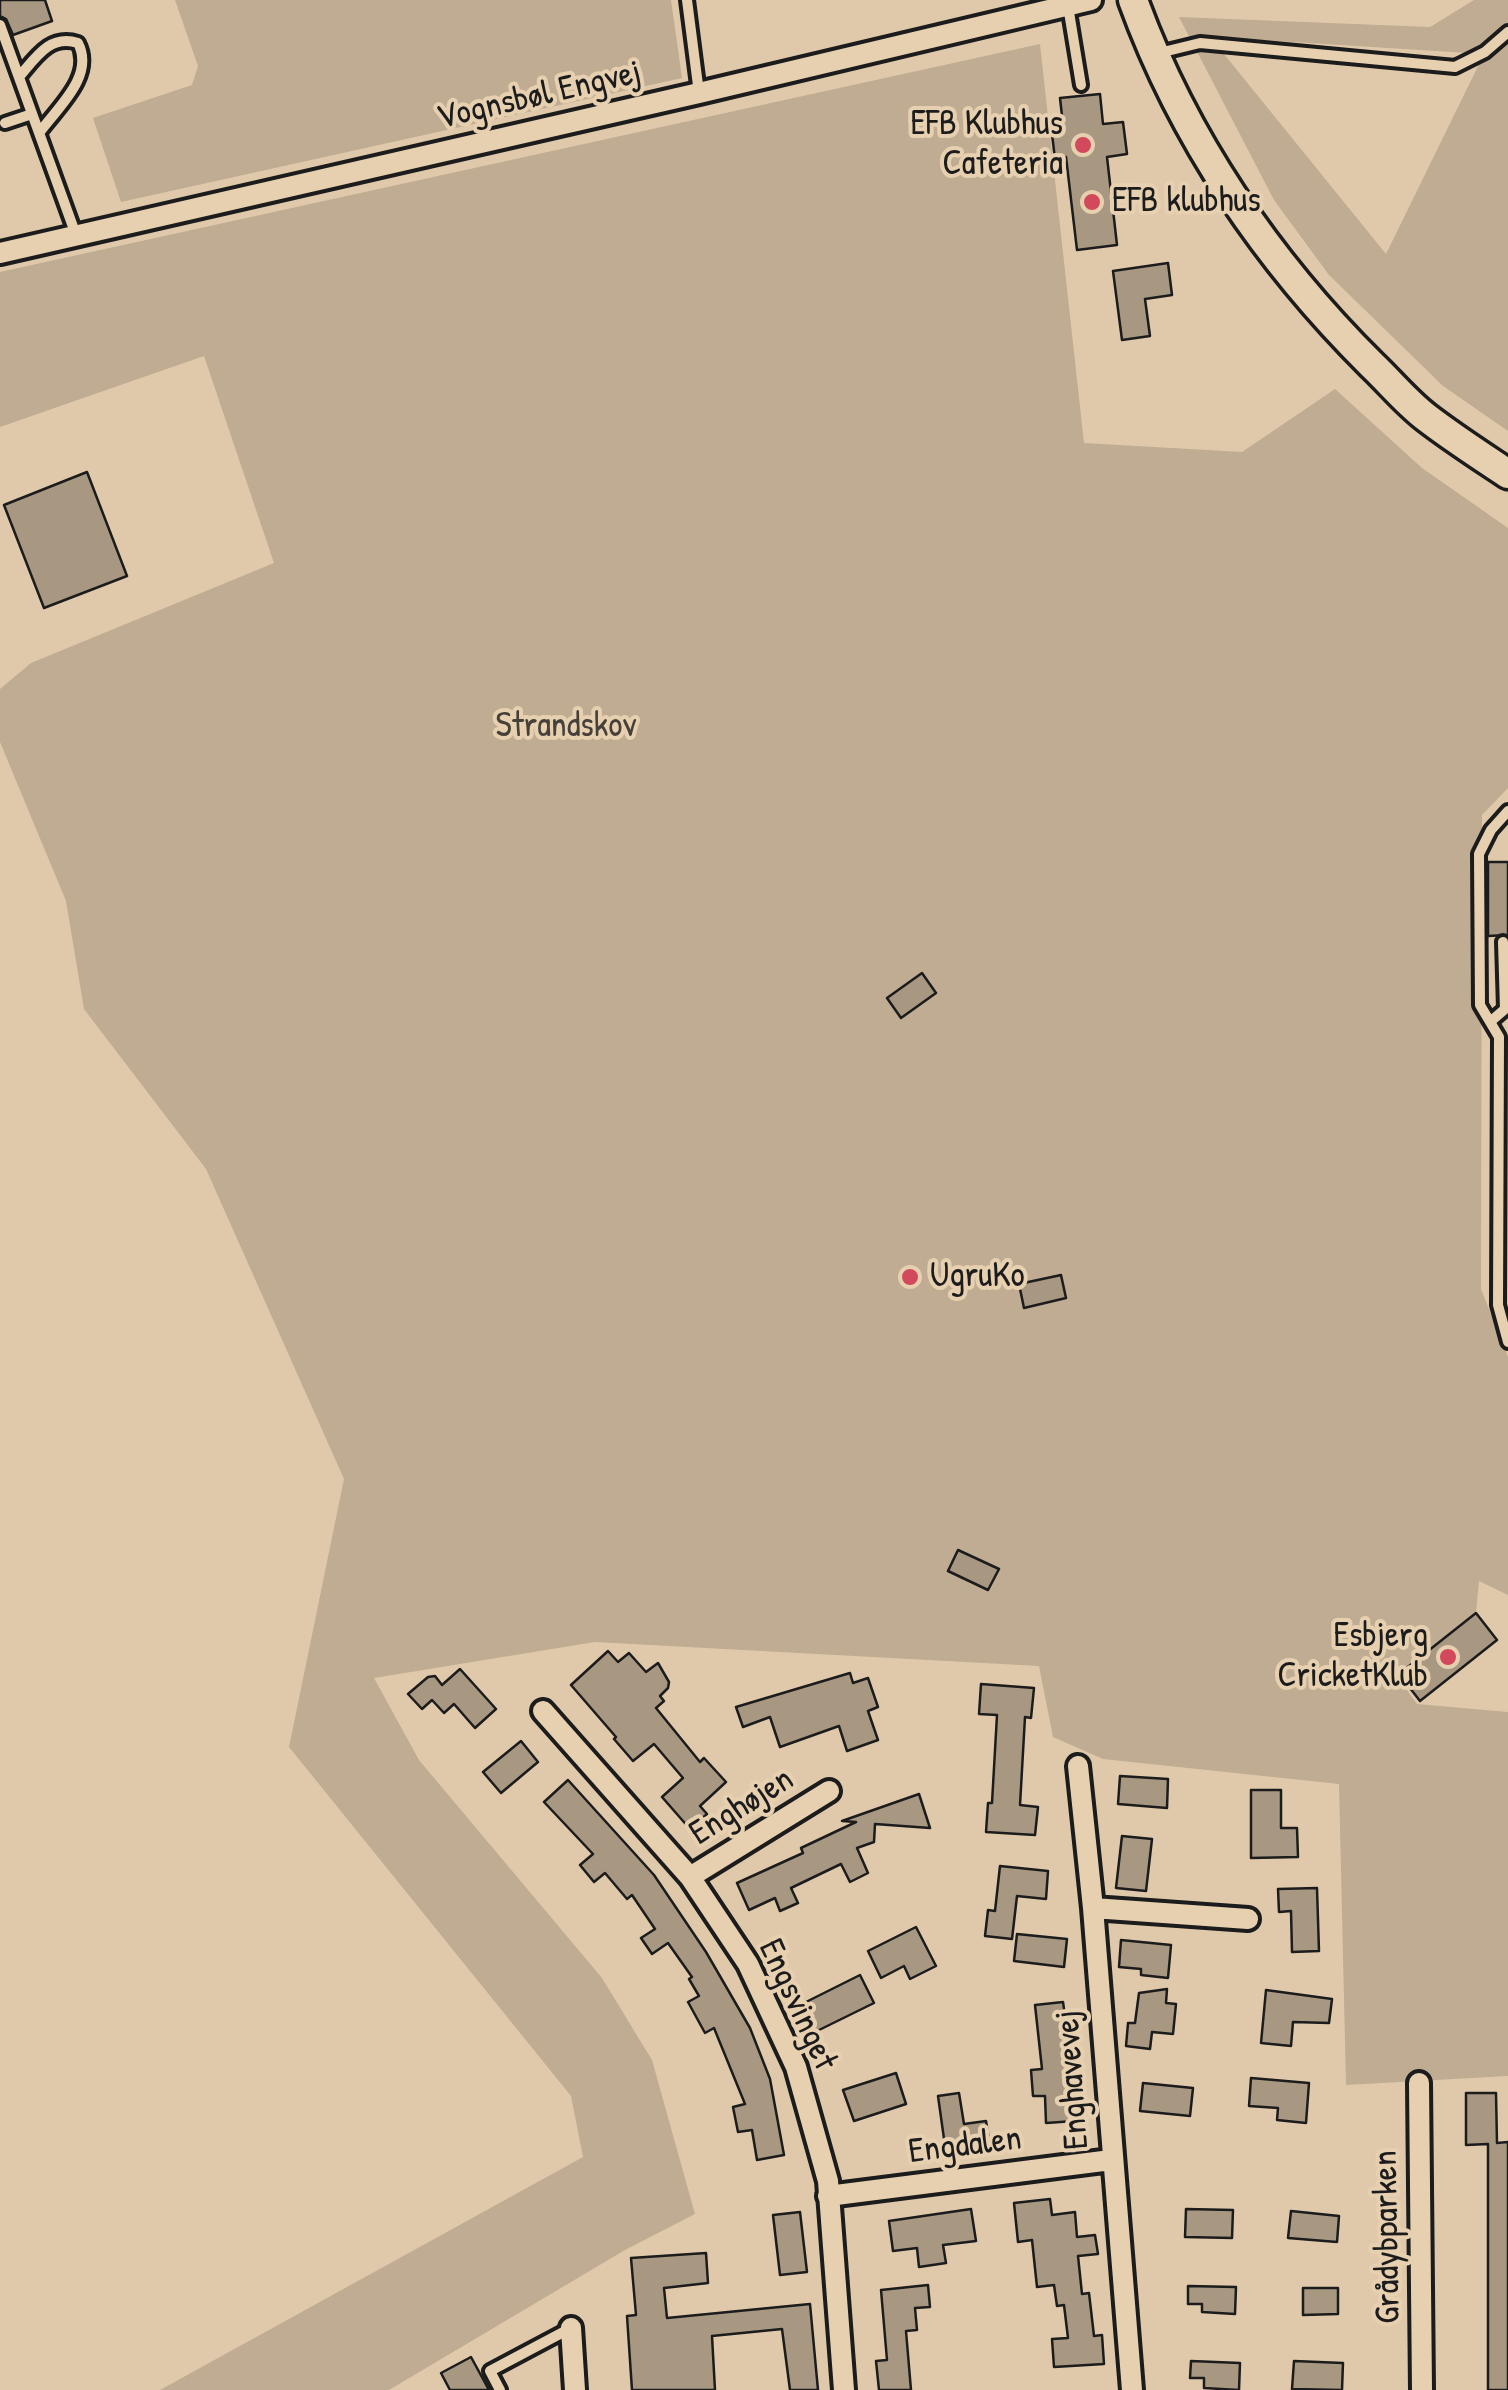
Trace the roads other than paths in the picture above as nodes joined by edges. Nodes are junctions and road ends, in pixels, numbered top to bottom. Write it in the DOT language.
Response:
graph roads {
  1 [pos="688,0"];
  2 [pos="1091,0"];
  3 [pos="1133,0"];
  4 [pos="1068,6"];
  5 [pos="0,25"];
  6 [pos="1508,32"];
  7 [pos="1153,55"];
  8 [pos="19,77"];
  9 [pos="1081,85"];
  10 [pos="699,94"];
  11 [pos="32,114"];
  12 [pos="4,122"];
  13 [pos="39,132"];
  14 [pos="76,235"];
  15 [pos="0,253"];
  16 [pos="1508,474"];
  17 [pos="1508,811"];
  18 [pos="1505,949"];
  19 [pos="1490,1022"];
  20 [pos="1508,1342"];
  21 [pos="543,1711"];
  22 [pos="1078,1766"];
  23 [pos="829,1791"];
  24 [pos="690,1877"];
  25 [pos="1093,1908"];
  26 [pos="1248,1919"];
  27 [pos="1419,2083"];
  28 [pos="1111,2160"];
  29 [pos="828,2196"];
  30 [pos="571,2328"];
  31 [pos="500,2390"];
  32 [pos="575,2390"];
  33 [pos="844,2390"];
  34 [pos="1132,2390"];
  35 [pos="1422,2390"];
  1 -- 10 [label="lane"];
  2 -- 4 [label="street, Vognsbøl Engvej"];
  3 -- 7 [label="street"];
  4 -- 9 [label="lane"];
  4 -- 10 [label="street, Vognsbøl Engvej"];
  5 -- 8 [label="lane"];
  6 -- 7 [label="lane"];
  7 -- 16 [label="street"];
  8 -- 11 [label="lane"];
  8 -- 13 [label="lane"];
  10 -- 14 [label="street, Vognsbøl Engvej"];
  11 -- 12 [label="lane"];
  11 -- 13 [label="lane"];
  13 -- 14 [label="lane"];
  14 -- 15 [label="street, Vognsbøl Engvej"];
  17 -- 19 [label="lane"];
  18 -- 19 [label="lane"];
  19 -- 20 [label="lane"];
  21 -- 24 [label="street, Engsvinget"];
  22 -- 25 [label="street, Enghavevej"];
  23 -- 24 [label="street, Enghøjen"];
  24 -- 29 [label="street, Engsvinget"];
  25 -- 26 [label="street"];
  25 -- 28 [label="street, Enghavevej"];
  27 -- 35 [label="street, Grådybparken"];
  28 -- 29 [label="street, Engdalen"];
  28 -- 34 [label="street, Enghavevej"];
  29 -- 33 [label="street, Engsvinget"];
  30 -- 31 [label="lane"];
  30 -- 32 [label="street"];
}
